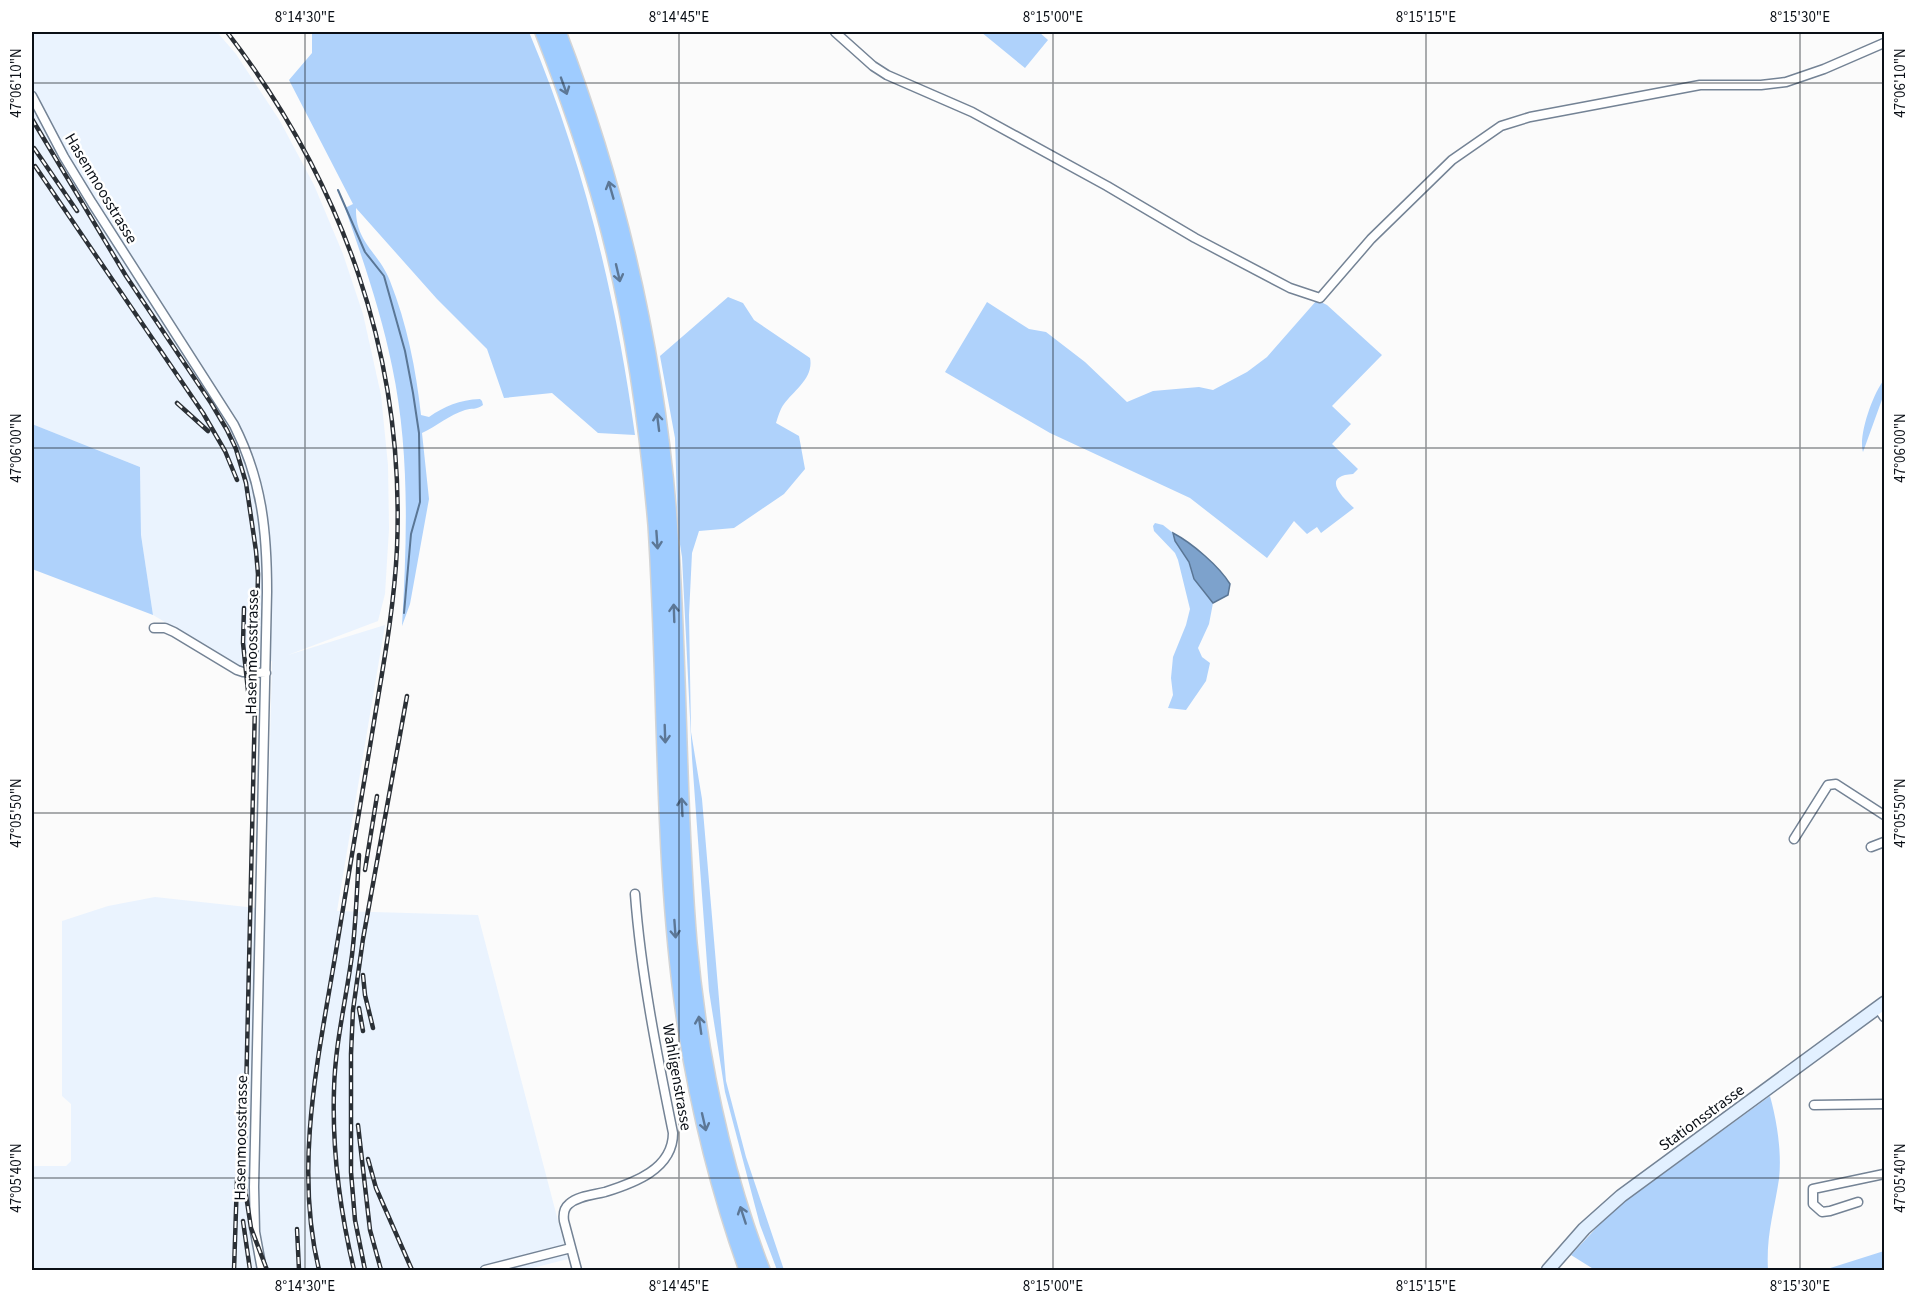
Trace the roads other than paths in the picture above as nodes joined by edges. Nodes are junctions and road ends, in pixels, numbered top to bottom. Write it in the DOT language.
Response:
graph roads {
  1 [pos="543,32"];
  2 [pos="558,32"];
  3 [pos="835,32"];
  4 [pos="1884,43"];
  5 [pos="32,96"];
  6 [pos="154,628"];
  7 [pos="266,673"];
  8 [pos="1884,815"];
  9 [pos="1794,839"];
  10 [pos="1884,842"];
  11 [pos="1871,847"];
  12 [pos="635,894"];
  13 [pos="1882,1010"];
  14 [pos="1884,1104"];
  15 [pos="1814,1105"];
  16 [pos="1884,1174"];
  17 [pos="1858,1202"];
  18 [pos="571,1248"];
  19 [pos="262,1270"];
  20 [pos="485,1270"];
  21 [pos="577,1270"];
  22 [pos="747,1270"];
  23 [pos="762,1270"];
  24 [pos="1548,1270"];
  1 -- 22 [label="highway, one-way"];
  23 -- 2 [label="highway, one-way"];
  3 -- 4 [label="street"];
  5 -- 7 [label="street, Hasenmoosstrasse"];
  6 -- 7 [label="street"];
  7 -- 19 [label="street, Hasenmoosstrasse"];
  8 -- 9 [label="street"];
  10 -- 11 [label="street"];
  12 -- 18 [label="street, Wahligenstrasse"];
  13 -- 24 [label="main road, Stationsstrasse"];
  14 -- 15 [label="street"];
  16 -- 17 [label="street"];
  18 -- 20 [label="street"];
  18 -- 21 [label="street, Wahligenstrasse"];
}
